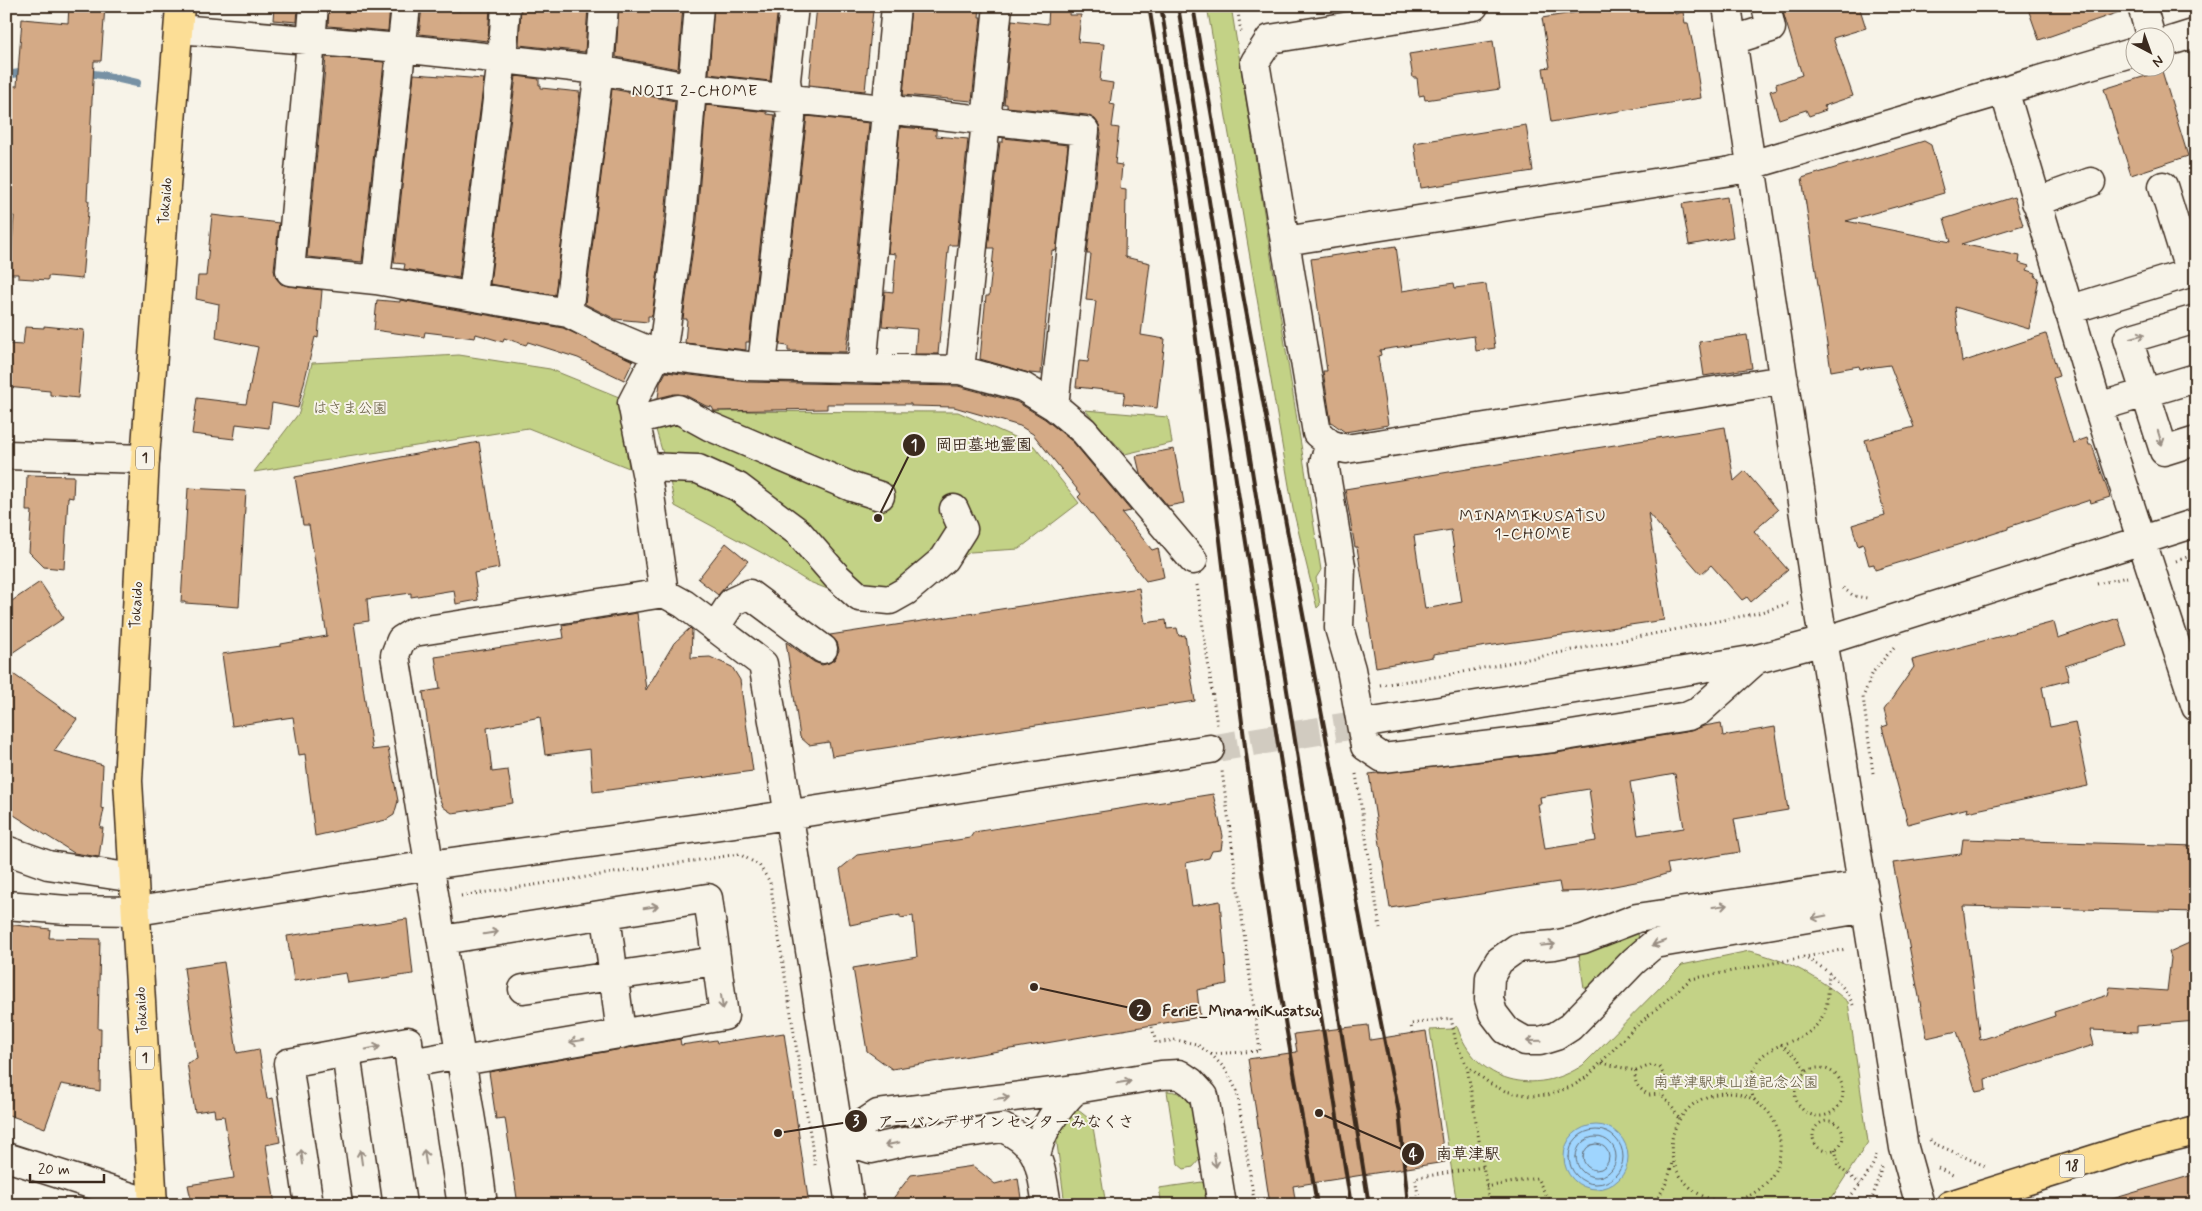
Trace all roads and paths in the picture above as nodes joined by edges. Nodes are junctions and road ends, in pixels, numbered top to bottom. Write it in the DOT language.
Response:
graph roads {
  1 [pos="314,6"];
  2 [pos="406,6"];
  3 [pos="506,6"];
  4 [pos="604,6"];
  5 [pos="699,6"];
  6 [pos="794,6"];
  7 [pos="896,6"];
  8 [pos="998,6"];
  9 [pos="1237,6"];
  10 [pos="1474,6"];
  11 [pos="1727,6"];
  12 [pos="1766,6"];
  13 [pos="2142,6"];
  14 [pos="179,18"];
  15 [pos="2148,28"];
  16 [pos="1241,32"];
  17 [pos="1732,40"];
  18 [pos="2194,40"];
  19 [pos="311,41"];
  20 [pos="2174,42"];
  21 [pos="400,48"];
  22 [pos="2124,55"];
  23 [pos="502,59"];
  24 [pos="599,70"];
  25 [pos="692,88"];
  26 [pos="2004,90"];
  27 [pos="788,98"];
  28 [pos="886,109"];
  29 [pos="985,120"];
  30 [pos="1752,165"];
  31 [pos="2090,182"];
  32 [pos="2163,186"];
  33 [pos="2036,202"];
  34 [pos="1285,241"];
  35 [pos="2193,272"];
  36 [pos="376,280"];
  37 [pos="473,295"];
  38 [pos="2068,310"];
  39 [pos="568,314"];
  40 [pos="2196,319"];
  41 [pos="659,355"];
  42 [pos="762,365"];
  43 [pos="862,367"];
  44 [pos="960,370"];
  45 [pos="2196,378"];
  46 [pos="1784,380"];
  47 [pos="2145,393"];
  48 [pos="1054,406"];
  49 [pos="2098,407"];
  50 [pos="635,420"];
  51 [pos="2196,441"];
  52 [pos="1330,444"];
  53 [pos="6,455"];
  54 [pos="145,459"];
  55 [pos="645,467"];
  56 [pos="880,496"];
  57 [pos="954,509"];
  58 [pos="2196,523"];
  59 [pos="2142,540"];
  60 [pos="2196,554"];
  61 [pos="1193,560"];
  62 [pos="2175,562"];
  63 [pos="1843,588"];
  64 [pos="664,593"];
  65 [pos="1875,597"];
  66 [pos="1790,603"];
  67 [pos="715,628"];
  68 [pos="1824,641"];
  69 [pos="822,649"];
  70 [pos="1891,652"];
  71 [pos="1757,659"];
  72 [pos="1355,689"];
  73 [pos="1863,697"];
  74 [pos="2196,706"];
  75 [pos="1373,722"];
  76 [pos="1216,747"];
  77 [pos="1356,774"];
  78 [pos="789,815"];
  79 [pos="6,850"];
  80 [pos="430,864"];
  81 [pos="134,878"];
  82 [pos="1865,896"];
  83 [pos="6,905"];
  84 [pos="137,911"];
  85 [pos="606,914"];
  86 [pos="1380,928"];
  87 [pos="442,940"];
  88 [pos="716,961"];
  89 [pos="1829,973"];
  90 [pos="614,976"];
  91 [pos="524,989"];
  92 [pos="1853,1004"];
  93 [pos="621,1034"];
  94 [pos="1412,1034"];
  95 [pos="1781,1044"];
  96 [pos="346,1053"];
  97 [pos="1211,1054"];
  98 [pos="461,1058"];
  99 [pos="410,1063"];
  100 [pos="1602,1063"];
  101 [pos="1467,1066"];
  102 [pos="1636,1071"];
  103 [pos="1807,1072"];
  104 [pos="1076,1089"];
  105 [pos="1661,1094"];
  106 [pos="1755,1100"];
  107 [pos="1824,1115"];
  108 [pos="1680,1119"];
  109 [pos="1825,1121"];
  110 [pos="2196,1131"];
  111 [pos="840,1139"];
  112 [pos="1931,1142"];
  113 [pos="1835,1149"];
  114 [pos="1876,1155"];
  115 [pos="1036,1156"];
  116 [pos="6,1157"];
  117 [pos="1672,1158"];
  118 [pos="1883,1161"];
  119 [pos="1934,1164"];
  120 [pos="1986,1166"];
  121 [pos="1483,1167"];
  122 [pos="1960,1178"];
  123 [pos="1860,1184"];
  124 [pos="1486,1187"];
  125 [pos="1714,1200"];
  126 [pos="1489,1202"];
  127 [pos="153,1204"];
  128 [pos="309,1205"];
  129 [pos="368,1205"];
  130 [pos="432,1205"];
  131 [pos="483,1205"];
  132 [pos="850,1205"];
  133 [pos="1046,1205"];
  134 [pos="1222,1205"];
  135 [pos="1420,1205"];
  136 [pos="1478,1205"];
  137 [pos="1506,1205"];
  138 [pos="1554,1205"];
  139 [pos="1652,1205"];
  140 [pos="1714,1205"];
  141 [pos="1842,1205"];
  142 [pos="1866,1205"];
  143 [pos="1920,1205"];
  144 [pos="1950,1205"];
  1 -- 19 [label="street"];
  2 -- 21 [label="street"];
  3 -- 23 [label="street"];
  4 -- 24 [label="street"];
  5 -- 25 [label="street"];
  6 -- 27 [label="street"];
  7 -- 28 [label="street"];
  8 -- 29 [label="street"];
  9 -- 16 [label="path"];
  10 -- 34 [label="street"];
  11 -- 17 [label="street"];
  12 -- 17 [label="street"];
  13 -- 15 [label="street"];
  14 -- 19 [label="street"];
  14 -- 54 [label="main road, Tokaido / 1"];
  17 -- 30 [label="street"];
  18 -- 20 [label="street"];
  19 -- 21 [label="street"];
  19 -- 36 [label="street"];
  21 -- 23 [label="street"];
  21 -- 36 [label="street"];
  22 -- 26 [label="street"];
  23 -- 24 [label="street"];
  23 -- 37 [label="street"];
  24 -- 25 [label="street"];
  24 -- 39 [label="street"];
  25 -- 27 [label="street"];
  25 -- 41 [label="street"];
  26 -- 30 [label="street"];
  26 -- 33 [label="street"];
  27 -- 28 [label="street"];
  27 -- 42 [label="street"];
  28 -- 29 [label="street"];
  28 -- 43 [label="street"];
  29 -- 44 [label="street"];
  29 -- 48 [label="street"];
  30 -- 34 [label="street"];
  30 -- 46 [label="street"];
  31 -- 33 [label="street"];
  32 -- 35 [label="street"];
  33 -- 38 [label="street"];
  34 -- 52 [label="street"];
  35 -- 38 [label="street"];
  36 -- 37 [label="street"];
  37 -- 39 [label="street"];
  38 -- 49 [label="street"];
  39 -- 41 [label="street"];
  47 -- 40 [label="street, one-way"];
  41 -- 42 [label="street"];
  41 -- 50 [label="street"];
  42 -- 43 [label="street"];
  43 -- 44 [label="street"];
  44 -- 48 [label="street"];
  45 -- 47 [label="street"];
  46 -- 52 [label="street"];
  46 -- 68 [label="street"];
  47 -- 49 [label="street"];
  47 -- 51 [label="street, one-way"];
  48 -- 61 [label="street"];
  49 -- 59 [label="street"];
  50 -- 55 [label="street"];
  50 -- 56 [label="street"];
  52 -- 72 [label="street"];
  53 -- 54 [label="street"];
  54 -- 81 [label="main road, Tokaido / 1"];
  55 -- 57 [label="street"];
  55 -- 64 [label="street"];
  58 -- 59 [label="street"];
  59 -- 68 [label="street"];
  59 -- 74 [label="street"];
  60 -- 62 [label="path"];
  61 -- 76 [label="path"];
  63 -- 65 [label="path"];
  64 -- 67 [label="street"];
  64 -- 80 [label="street"];
  66 -- 72 [label="path"];
  67 -- 69 [label="street"];
  67 -- 78 [label="street"];
  68 -- 71 [label="street"];
  68 -- 82 [label="street"];
  70 -- 73 [label="path"];
  71 -- 72 [label="street"];
  71 -- 75 [label="street"];
  76 -- 78 [label="street"];
  76 -- 97 [label="path"];
  77 -- 86 [label="path"];
  78 -- 80 [label="street"];
  78 -- 111 [label="street"];
  79 -- 81 [label="street"];
  80 -- 84 [label="street"];
  80 -- 87 [label="street"];
  81 -- 84 [label="main road, Tokaido / 1"];
  82 -- 82 [label="street, one-way"];
  82 -- 143 [label="street"];
  83 -- 84 [label="street"];
  84 -- 127 [label="main road, Tokaido / 1"];
  87 -- 85 [label="street, one-way"];
  85 -- 88 [label="street, one-way"];
  85 -- 90 [label="street"];
  87 -- 98 [label="street"];
  88 -- 90 [label="street"];
  88 -- 93 [label="street, one-way"];
  89 -- 92 [label="path"];
  89 -- 95 [label="path"];
  89 -- 100 [label="path"];
  90 -- 91 [label="street"];
  90 -- 93 [label="street"];
  93 -- 98 [label="street, one-way"];
  94 -- 101 [label="path"];
  95 -- 103 [label="path"];
  95 -- 106 [label="path"];
  96 -- 99 [label="street, one-way"];
  128 -- 96 [label="street, one-way"];
  129 -- 96 [label="street, one-way"];
  98 -- 99 [label="street"];
  98 -- 131 [label="street"];
  130 -- 99 [label="street, one-way"];
  100 -- 101 [label="path"];
  100 -- 102 [label="path"];
  101 -- 121 [label="path"];
  102 -- 105 [label="path"];
  102 -- 105 [label="path"];
  103 -- 107 [label="path"];
  103 -- 107 [label="path"];
  111 -- 104 [label="street, one-way"];
  104 -- 115 [label="street"];
  104 -- 134 [label="street, one-way"];
  105 -- 108 [label="path"];
  106 -- 108 [label="path"];
  106 -- 125 [label="path"];
  107 -- 109 [label="path"];
  108 -- 117 [label="path"];
  109 -- 113 [label="path"];
  109 -- 113 [label="path"];
  110 -- 144 [label="main road, 18"];
  115 -- 111 [label="street, one-way"];
  111 -- 132 [label="street"];
  112 -- 120 [label="path"];
  113 -- 123 [label="path"];
  114 -- 123 [label="path"];
  115 -- 133 [label="street"];
  116 -- 127 [label="street"];
  117 -- 125 [label="path"];
  117 -- 139 [label="path"];
  118 -- 142 [label="path"];
  119 -- 122 [label="path"];
  121 -- 124 [label="path"];
  121 -- 135 [label="path"];
  123 -- 141 [label="path"];
  124 -- 126 [label="path"];
  124 -- 138 [label="path"];
  125 -- 140 [label="path"];
  126 -- 136 [label="path"];
  126 -- 137 [label="path"];
}
